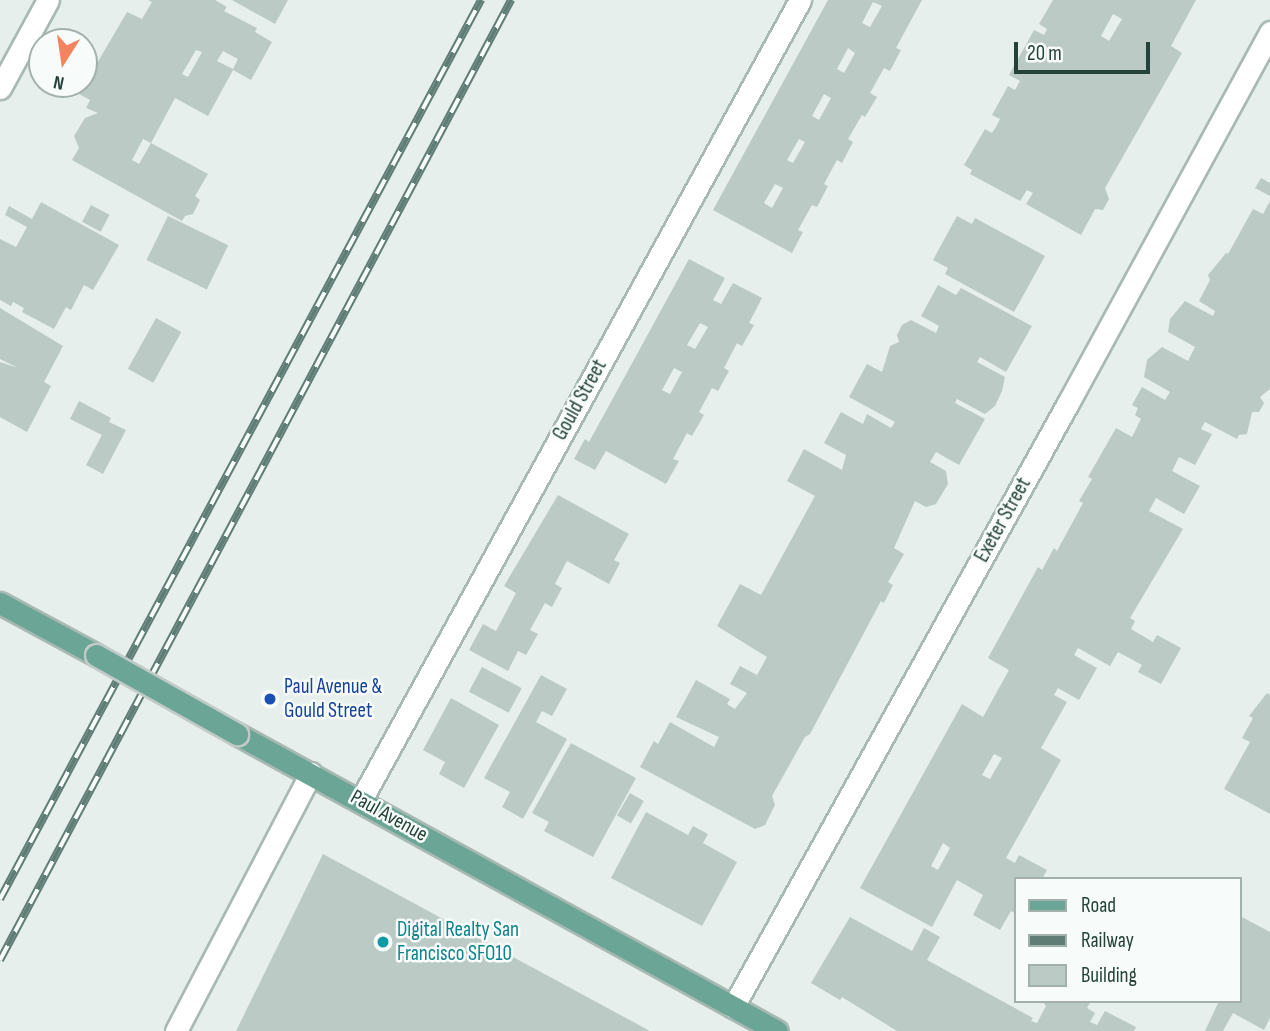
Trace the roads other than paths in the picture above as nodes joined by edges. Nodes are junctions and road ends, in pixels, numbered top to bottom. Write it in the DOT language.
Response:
graph roads {
  1 [pos="48,0"];
  2 [pos="800,0"];
  3 [pos="1270,32"];
  4 [pos="0,88"];
  5 [pos="0,603"];
  6 [pos="311,773"];
  7 [pos="361,800"];
  8 [pos="733,1007"];
  9 [pos="176,1031"];
  10 [pos="777,1031"];
  1 -- 4 [label="street"];
  2 -- 7 [label="street, Gould Street"];
  3 -- 8 [label="street, Exeter Street"];
  5 -- 6 [label="main road, Paul Avenue, bridge"];
  6 -- 7 [label="main road, Paul Avenue"];
  6 -- 9 [label="street"];
  7 -- 8 [label="main road, Paul Avenue"];
  8 -- 10 [label="main road, Paul Avenue"];
}
